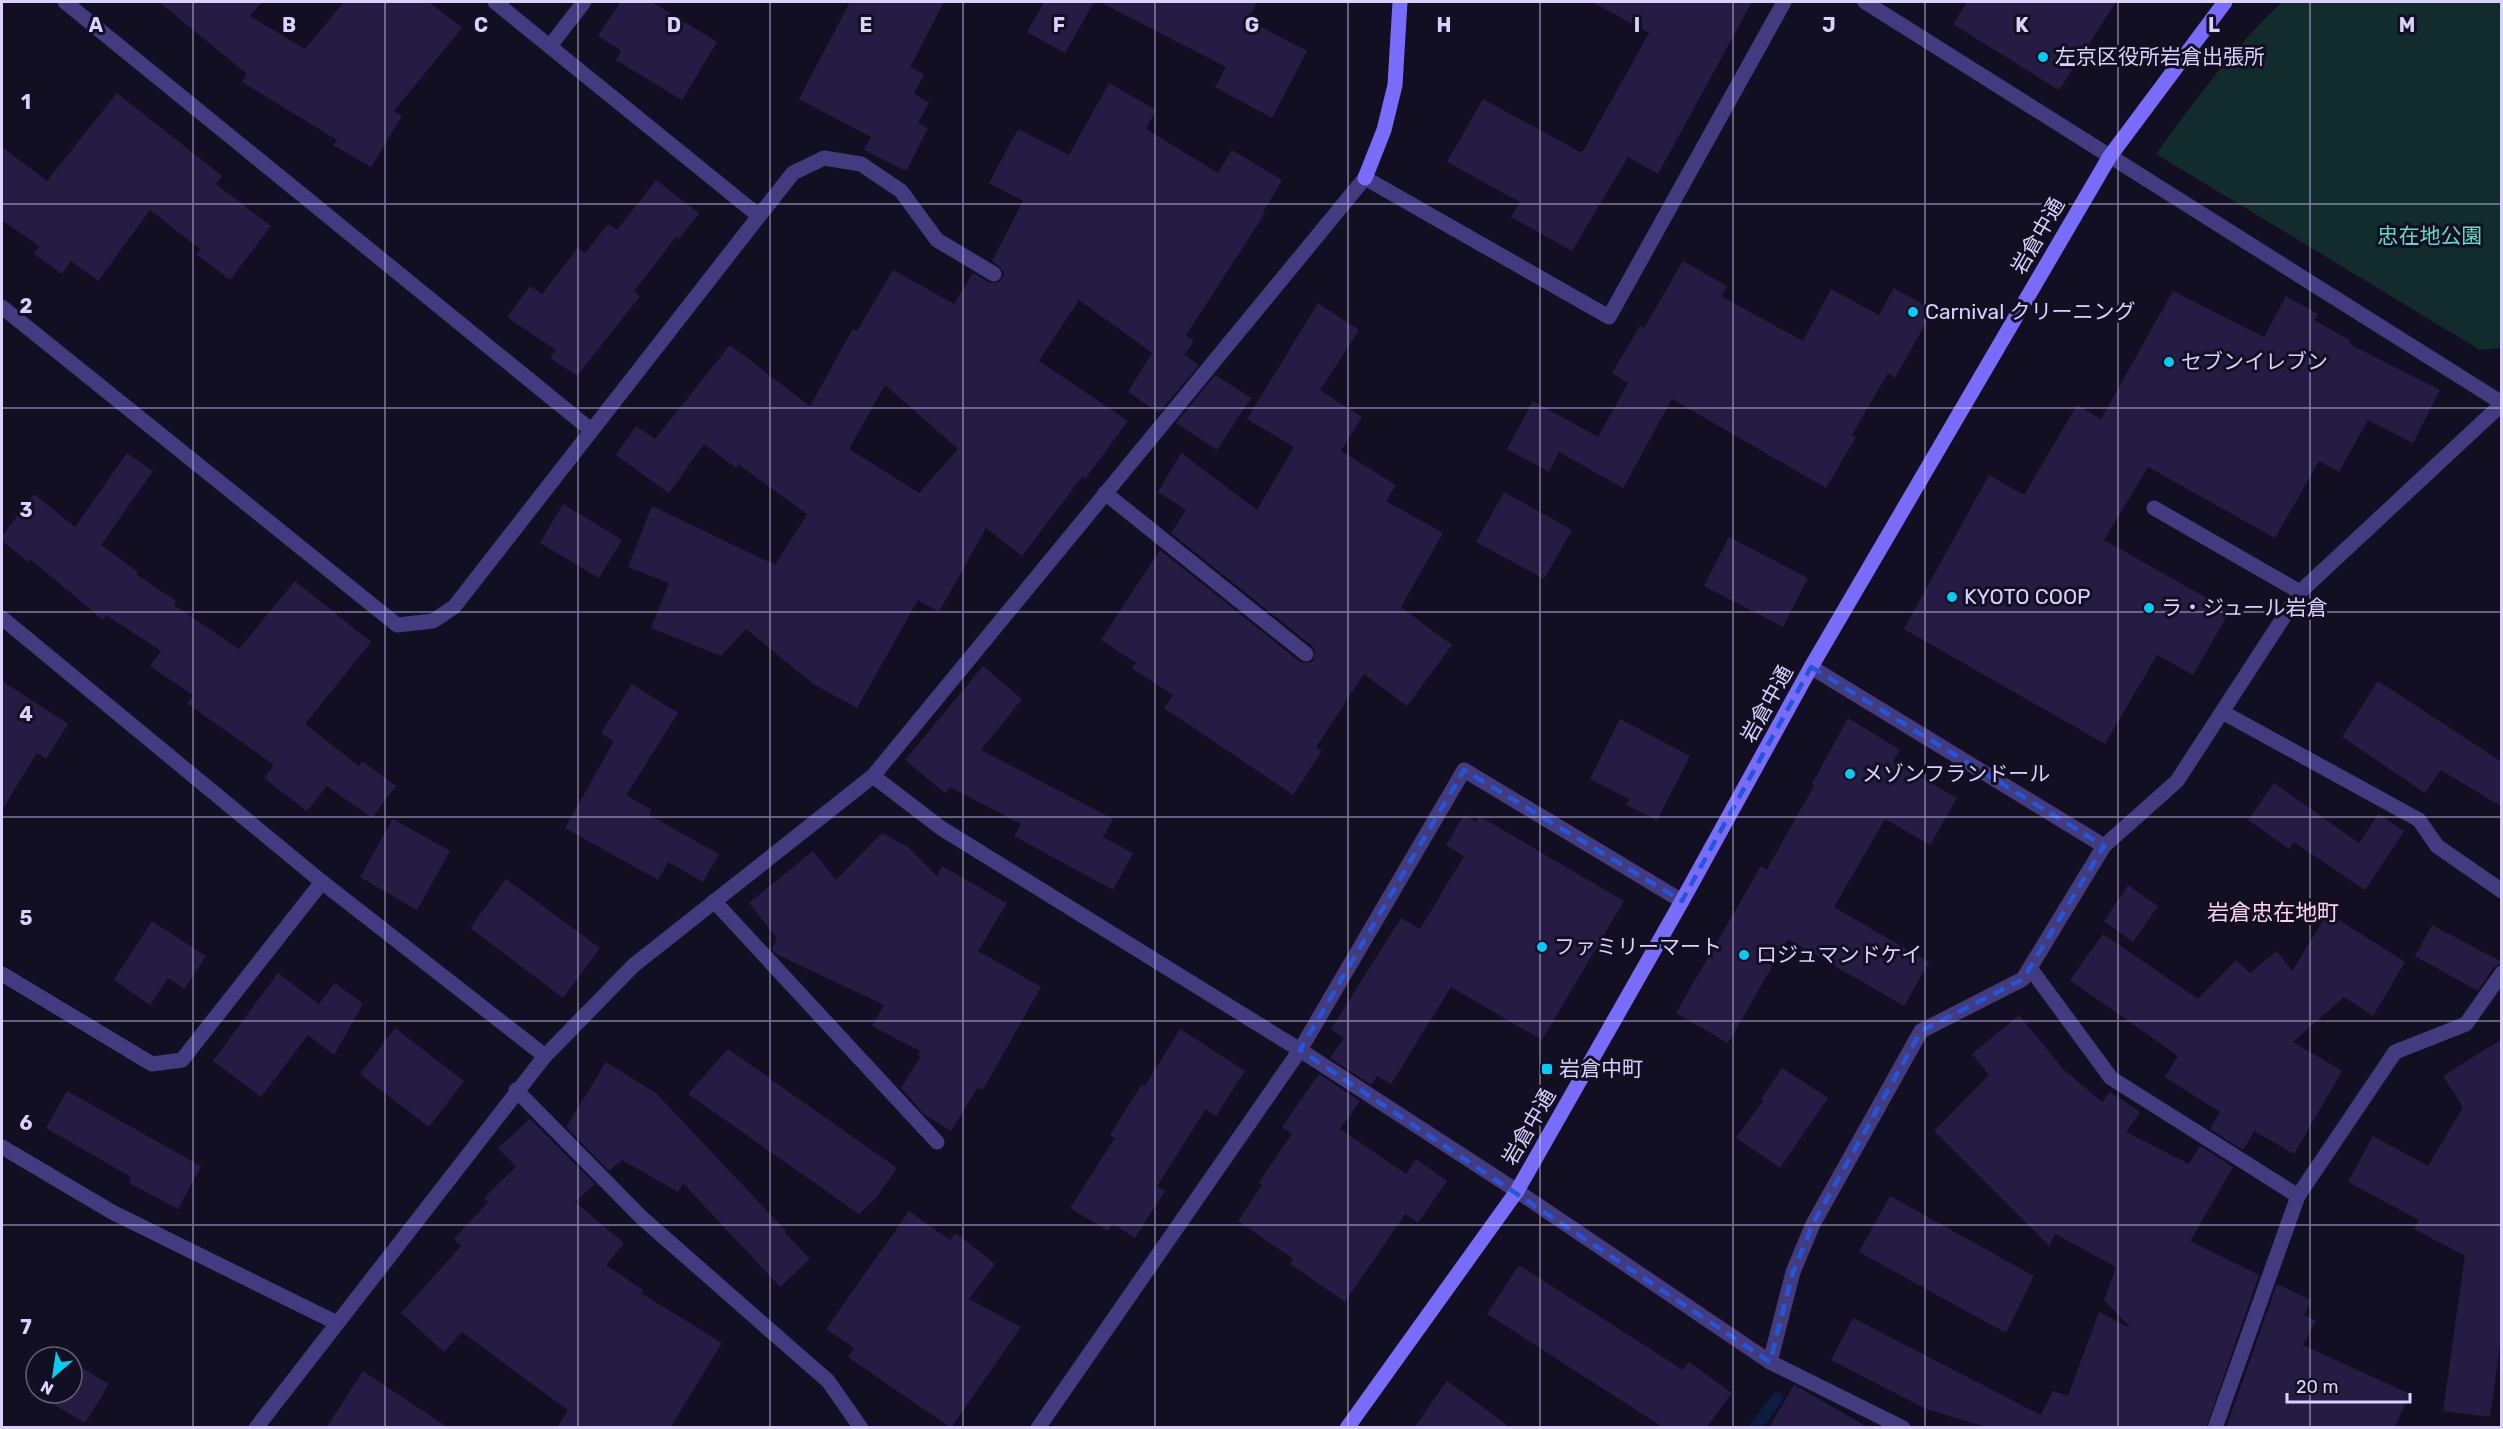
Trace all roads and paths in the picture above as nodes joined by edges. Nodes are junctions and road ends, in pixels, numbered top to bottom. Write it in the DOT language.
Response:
graph roads {
  1 [pos="65,2"];
  2 [pos="495,2"];
  3 [pos="584,2"];
  4 [pos="1400,2"];
  5 [pos="1784,2"];
  6 [pos="1865,2"];
  7 [pos="2225,2"];
  8 [pos="550,46"];
  9 [pos="2110,156"];
  10 [pos="1365,178"];
  11 [pos="759,216"];
  12 [pos="994,274"];
  13 [pos="2,307"];
  14 [pos="2502,404"];
  15 [pos="591,430"];
  16 [pos="1105,493"];
  17 [pos="2154,508"];
  18 [pos="2300,592"];
  19 [pos="2,618"];
  20 [pos="1306,654"];
  21 [pos="1811,667"];
  22 [pos="2224,713"];
  23 [pos="873,776"];
  24 [pos="2104,846"];
  25 [pos="322,882"];
  26 [pos="2502,891"];
  27 [pos="714,901"];
  28 [pos="1682,901"];
  29 [pos="2030,968"];
  30 [pos="2502,973"];
  31 [pos="2,974"];
  32 [pos="1300,1050"];
  33 [pos="545,1056"];
  34 [pos="516,1090"];
  35 [pos="937,1142"];
  36 [pos="2,1147"];
  37 [pos="1517,1191"];
  38 [pos="2298,1196"];
  39 [pos="338,1323"];
  40 [pos="1770,1362"];
  41 [pos="256,1428"];
  42 [pos="861,1428"];
  43 [pos="1038,1428"];
  44 [pos="1347,1428"];
  45 [pos="1903,1428"];
  46 [pos="2215,1428"];
  1 -- 15 [label="street"];
  2 -- 8 [label="street"];
  3 -- 8 [label="street"];
  4 -- 10 [label="street"];
  5 -- 10 [label="street"];
  6 -- 9 [label="street"];
  7 -- 9 [label="street, 岩倉中通"];
  8 -- 11 [label="street"];
  9 -- 14 [label="street"];
  9 -- 21 [label="street, 岩倉中通"];
  10 -- 16 [label="street"];
  11 -- 12 [label="street"];
  11 -- 15 [label="street"];
  13 -- 15 [label="street"];
  14 -- 18 [label="street"];
  16 -- 20 [label="street"];
  16 -- 23 [label="street"];
  17 -- 18 [label="street"];
  18 -- 22 [label="street"];
  19 -- 25 [label="street"];
  21 -- 24 [label="street"];
  21 -- 28 [label="street, 岩倉中通"];
  22 -- 24 [label="street"];
  22 -- 26 [label="street"];
  23 -- 27 [label="street"];
  23 -- 32 [label="street"];
  24 -- 29 [label="street"];
  25 -- 31 [label="street"];
  25 -- 33 [label="street"];
  27 -- 33 [label="street"];
  27 -- 35 [label="street"];
  28 -- 32 [label="street"];
  28 -- 37 [label="street, 岩倉中通"];
  29 -- 38 [label="street"];
  29 -- 40 [label="street"];
  30 -- 38 [label="street"];
  32 -- 37 [label="street"];
  32 -- 43 [label="street"];
  33 -- 34 [label="street"];
  34 -- 39 [label="street"];
  34 -- 42 [label="street"];
  36 -- 39 [label="street"];
  37 -- 40 [label="street"];
  37 -- 44 [label="street, 岩倉中通"];
  38 -- 46 [label="street"];
  39 -- 41 [label="street"];
  40 -- 45 [label="street"];
}
